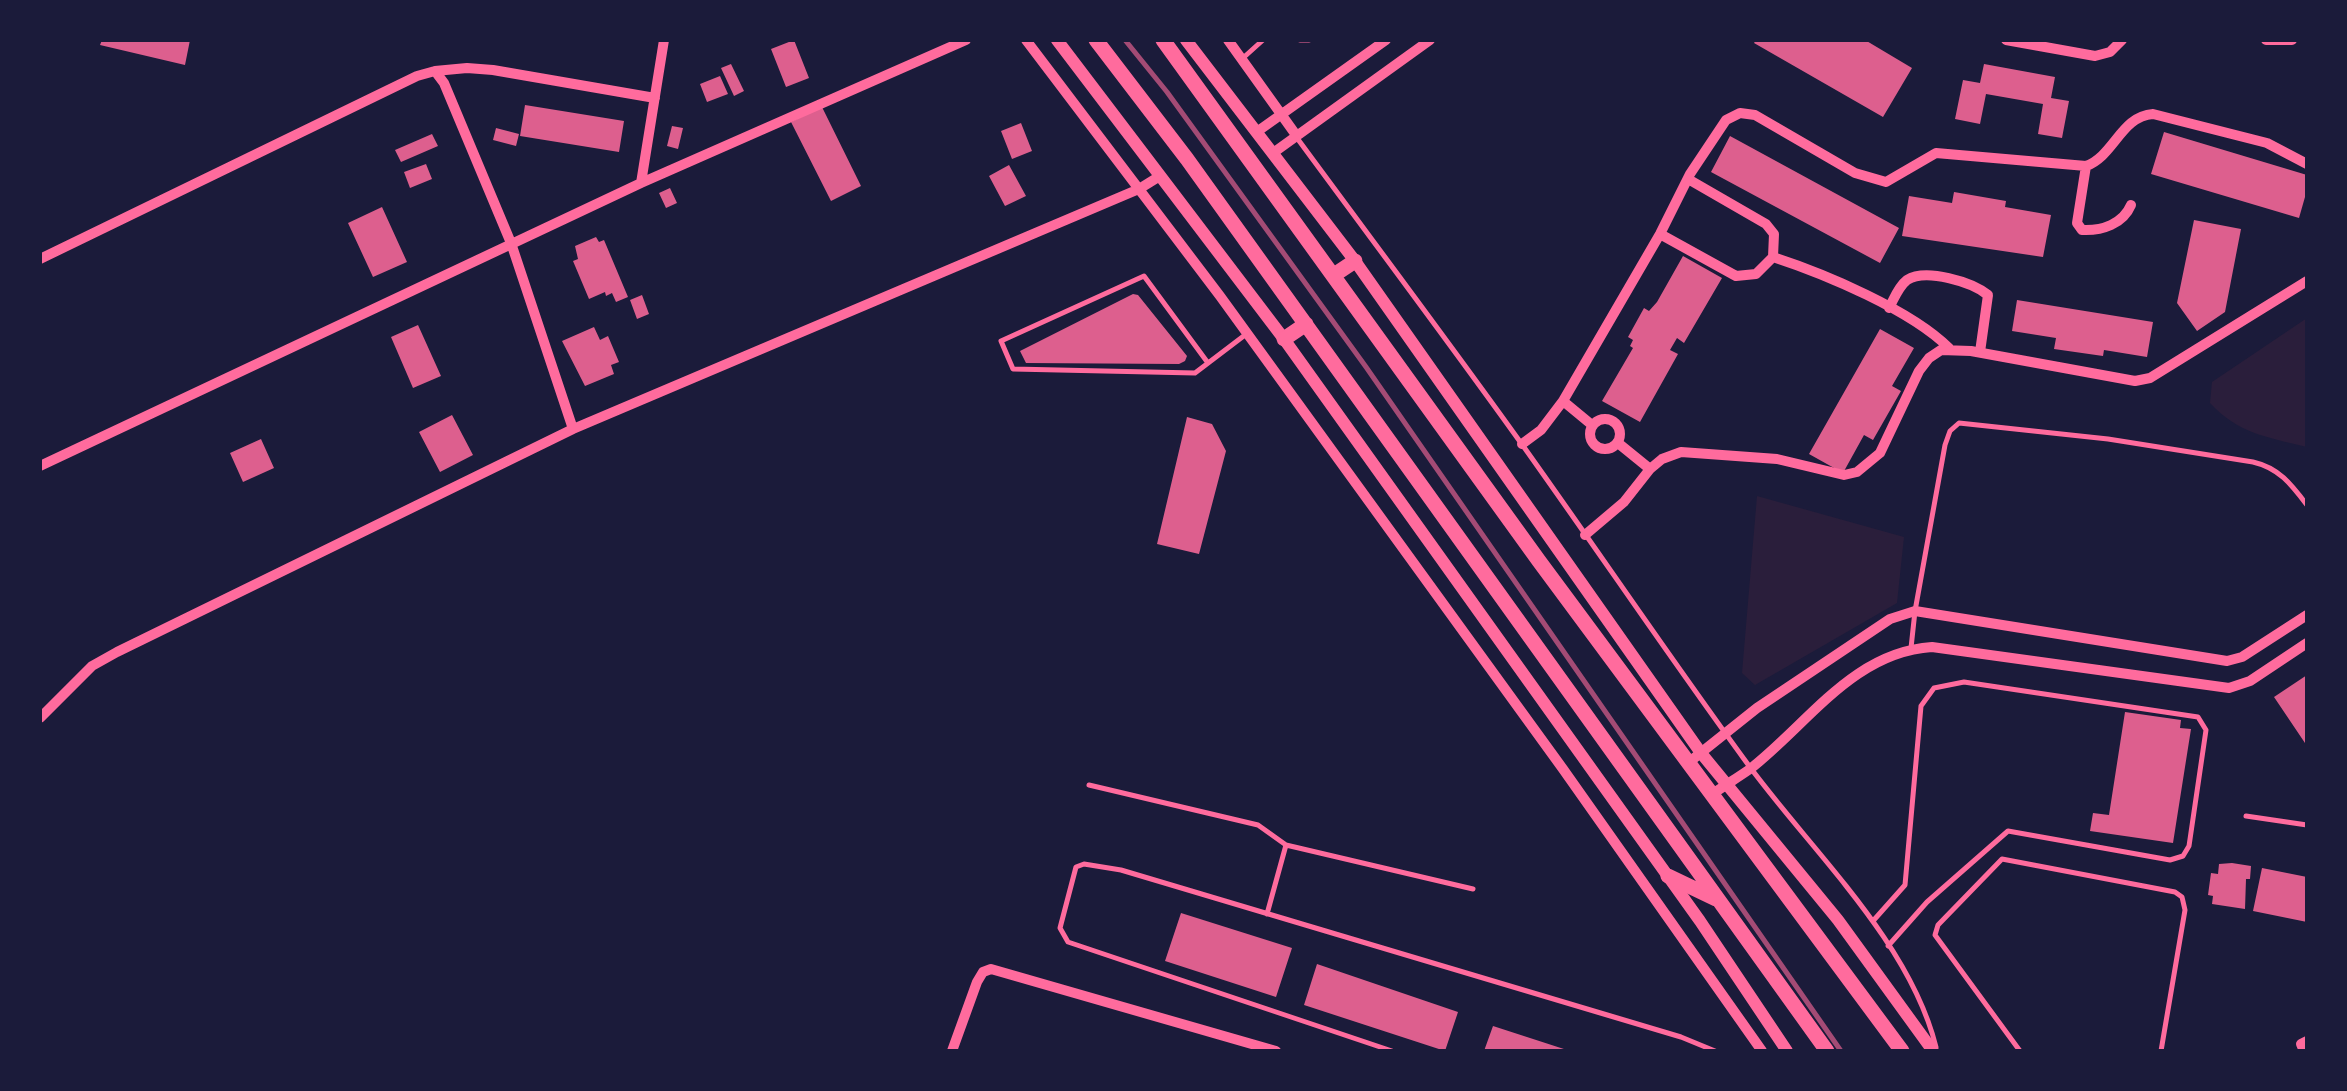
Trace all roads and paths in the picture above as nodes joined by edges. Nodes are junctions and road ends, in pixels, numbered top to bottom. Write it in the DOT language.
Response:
graph roads {
  1 [pos="664,40"];
  2 [pos="966,40"];
  3 [pos="1026,40"];
  4 [pos="1056,40"];
  5 [pos="1096,40"];
  6 [pos="1164,40"];
  7 [pos="1186,40"];
  8 [pos="1246,40"];
  9 [pos="1263,40"];
  10 [pos="1300,40"];
  11 [pos="1308,40"];
  12 [pos="1386,40"];
  13 [pos="1430,40"];
  14 [pos="2006,40"];
  15 [pos="2122,40"];
  16 [pos="2266,40"];
  17 [pos="2292,40"];
  18 [pos="1235,49"];
  19 [pos="435,71"];
  20 [pos="655,98"];
  21 [pos="1281,112"];
  22 [pos="1258,131"];
  23 [pos="1296,135"];
  24 [pos="1273,152"];
  25 [pos="2307,164"];
  26 [pos="2086,166"];
  27 [pos="1160,176"];
  28 [pos="1688,179"];
  29 [pos="641,184"];
  30 [pos="1138,189"];
  31 [pos="2131,205"];
  32 [pos="1660,234"];
  33 [pos="512,243"];
  34 [pos="1773,256"];
  35 [pos="40,259"];
  36 [pos="1355,261"];
  37 [pos="1334,274"];
  38 [pos="2307,281"];
  39 [pos="1889,308"];
  40 [pos="1306,324"];
  41 [pos="1248,334"];
  42 [pos="1284,339"];
  43 [pos="1949,348"];
  44 [pos="1980,352"];
  45 [pos="1208,363"];
  46 [pos="1564,401"];
  47 [pos="1592,425"];
  48 [pos="573,429"];
  49 [pos="1618,443"];
  50 [pos="1522,444"];
  51 [pos="40,466"];
  52 [pos="1650,469"];
  53 [pos="2307,506"];
  54 [pos="1585,534"];
  55 [pos="1914,611"];
  56 [pos="2307,615"];
  57 [pos="2307,643"];
  58 [pos="1911,648"];
  59 [pos="40,718"];
  60 [pos="1726,733"];
  61 [pos="1694,758"];
  62 [pos="1750,768"];
  63 [pos="1088,784"];
  64 [pos="1726,785"];
  65 [pos="1711,795"];
  66 [pos="2246,816"];
  67 [pos="2307,824"];
  68 [pos="1286,845"];
  69 [pos="1668,876"];
  70 [pos="1473,889"];
  71 [pos="1720,900"];
  72 [pos="1267,914"];
  73 [pos="1872,922"];
  74 [pos="1888,946"];
  75 [pos="2307,1041"];
  76 [pos="2018,1050"];
  77 [pos="952,1051"];
  78 [pos="1276,1051"];
  79 [pos="1392,1051"];
  80 [pos="1715,1051"];
  81 [pos="1762,1051"];
  82 [pos="1788,1051"];
  83 [pos="1828,1051"];
  84 [pos="1902,1051"];
  85 [pos="1935,1051"];
  86 [pos="2161,1051"];
  87 [pos="2304,1051"];
  1 -- 20 [label="street"];
  2 -- 29 [label="street"];
  3 -- 30 [label="street"];
  4 -- 27 [label="street"];
  5 -- 40 [label="main road"];
  6 -- 37 [label="main road"];
  7 -- 22 [label="street"];
  8 -- 18 [label="lane"];
  9 -- 18 [label="lane"];
  10 -- 11 [label="lane"];
  12 -- 21 [label="street"];
  13 -- 23 [label="street"];
  14 -- 15 [label="street"];
  16 -- 17 [label="street"];
  18 -- 21 [label="street"];
  19 -- 20 [label="street"];
  19 -- 33 [label="street"];
  19 -- 35 [label="street"];
  20 -- 29 [label="street"];
  21 -- 22 [label="street"];
  21 -- 23 [label="street"];
  22 -- 24 [label="street"];
  23 -- 24 [label="street"];
  23 -- 50 [label="lane"];
  24 -- 36 [label="street"];
  25 -- 26 [label="street"];
  26 -- 28 [label="street"];
  26 -- 31 [label="street"];
  27 -- 30 [label="street"];
  27 -- 42 [label="street"];
  28 -- 32 [label="street"];
  28 -- 34 [label="street"];
  29 -- 33 [label="street"];
  30 -- 41 [label="street"];
  30 -- 48 [label="street"];
  32 -- 34 [label="street"];
  32 -- 46 [label="street"];
  33 -- 48 [label="street"];
  33 -- 51 [label="street"];
  34 -- 39 [label="street"];
  36 -- 37 [label="main road"];
  36 -- 61 [label="street"];
  37 -- 61 [label="main road"];
  38 -- 44 [label="street"];
  39 -- 43 [label="street"];
  39 -- 44 [label="street"];
  40 -- 42 [label="main road"];
  40 -- 71 [label="main road"];
  41 -- 45 [label="lane"];
  41 -- 81 [label="street"];
  42 -- 69 [label="street"];
  43 -- 44 [label="street"];
  43 -- 52 [label="street"];
  45 -- 45 [label="lane"];
  46 -- 47 [label="street"];
  46 -- 50 [label="street"];
  47 -- 49 [label="street"];
  47 -- 49 [label="street"];
  48 -- 59 [label="street"];
  49 -- 52 [label="street"];
  50 -- 54 [label="lane"];
  52 -- 54 [label="street"];
  53 -- 55 [label="lane"];
  54 -- 60 [label="lane"];
  55 -- 56 [label="street"];
  55 -- 58 [label="lane"];
  55 -- 60 [label="street"];
  57 -- 58 [label="street"];
  58 -- 62 [label="street"];
  60 -- 61 [label="street"];
  60 -- 62 [label="lane"];
  61 -- 64 [label="street"];
  61 -- 65 [label="main road"];
  62 -- 64 [label="street"];
  62 -- 73 [label="lane"];
  63 -- 68 [label="lane"];
  64 -- 65 [label="street"];
  64 -- 85 [label="street"];
  65 -- 84 [label="main road"];
  66 -- 67 [label="lane"];
  68 -- 70 [label="lane"];
  68 -- 72 [label="lane"];
  69 -- 71 [label="main road"];
  69 -- 82 [label="street"];
  71 -- 83 [label="main road"];
  72 -- 79 [label="lane"];
  72 -- 80 [label="lane"];
  73 -- 74 [label="lane"];
  73 -- 74 [label="lane"];
  74 -- 85 [label="lane"];
  75 -- 87 [label="street"];
  76 -- 86 [label="lane"];
  77 -- 78 [label="street"];
}
